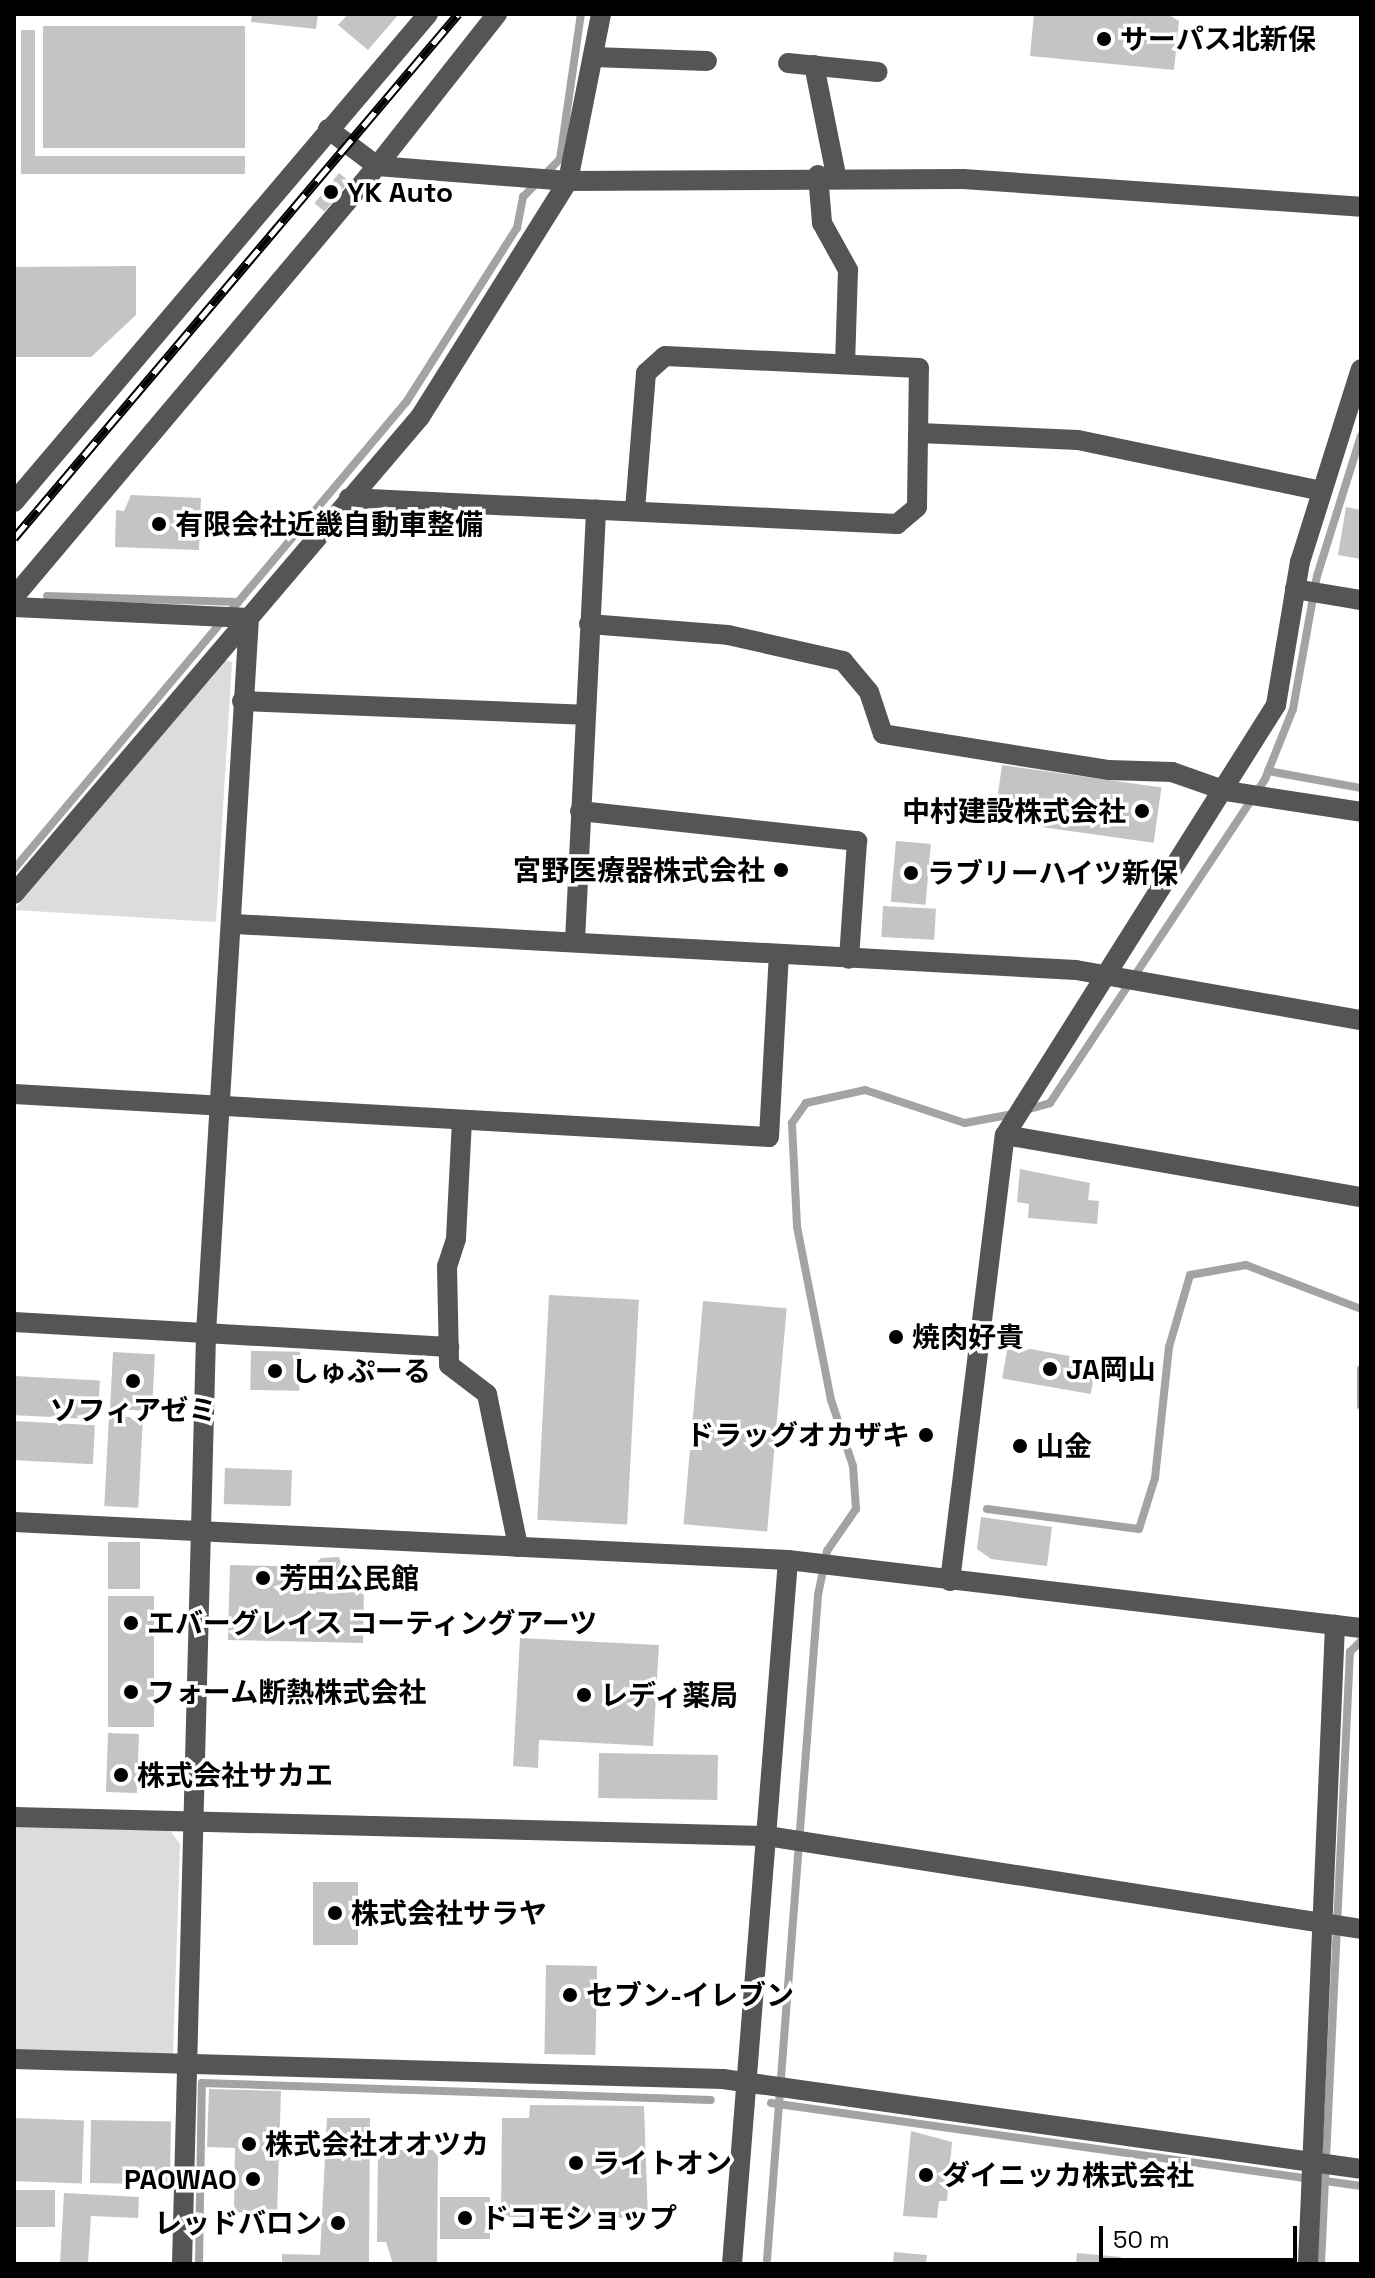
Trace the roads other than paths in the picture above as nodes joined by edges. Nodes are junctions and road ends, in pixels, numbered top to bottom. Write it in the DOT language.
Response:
graph roads {
  1 [pos="428,14"];
  2 [pos="497,14"];
  3 [pos="601,14"];
  4 [pos="593,57"];
  5 [pos="707,61"];
  6 [pos="788,63"];
  7 [pos="814,65"];
  8 [pos="878,72"];
  9 [pos="328,129"];
  10 [pos="377,166"];
  11 [pos="827,175"];
  12 [pos="552,179"];
  13 [pos="1361,207"];
  14 [pos="845,364"];
  15 [pos="1361,369"];
  16 [pos="1357,414"];
  17 [pos="919,433"];
  18 [pos="1322,491"];
  19 [pos="349,498"];
  20 [pos="14,502"];
  21 [pos="596,510"];
  22 [pos="635,510"];
  23 [pos="1308,591"];
  24 [pos="14,597"];
  25 [pos="1361,600"];
  26 [pos="14,607"];
  27 [pos="233,617"];
  28 [pos="589,624"];
  29 [pos="242,701"];
  30 [pos="584,715"];
  31 [pos="1244,794"];
  32 [pos="580,811"];
  33 [pos="1361,812"];
  34 [pos="14,894"];
  35 [pos="235,924"];
  36 [pos="575,941"];
  37 [pos="779,954"];
  38 [pos="849,959"];
  39 [pos="1123,977"];
  40 [pos="1361,1020"];
  41 [pos="14,1094"];
  42 [pos="222,1107"];
  43 [pos="462,1120"];
  44 [pos="1011,1121"];
  45 [pos="1361,1197"];
  46 [pos="14,1322"];
  47 [pos="206,1333"];
  48 [pos="449,1347"];
  49 [pos="14,1522"];
  50 [pos="201,1532"];
  51 [pos="518,1547"];
  52 [pos="788,1560"];
  53 [pos="950,1581"];
  54 [pos="1335,1625"];
  55 [pos="1361,1628"];
  56 [pos="14,1817"];
  57 [pos="190,1823"];
  58 [pos="767,1836"];
  59 [pos="1340,1926"];
  60 [pos="14,2059"];
  61 [pos="185,2064"];
  62 [pos="748,2081"];
  63 [pos="1318,2169"];
  64 [pos="1361,2169"];
  65 [pos="182,2264"];
  66 [pos="732,2264"];
  67 [pos="1308,2264"];
  1 -- 9 [label="street"];
  2 -- 10 [label="street"];
  3 -- 4 [label="street"];
  4 -- 5 [label="street"];
  4 -- 12 [label="street"];
  6 -- 7 [label="street"];
  7 -- 8 [label="street"];
  7 -- 11 [label="street"];
  9 -- 10 [label="street"];
  9 -- 20 [label="street"];
  10 -- 12 [label="street"];
  10 -- 24 [label="street"];
  11 -- 12 [label="street"];
  11 -- 13 [label="street"];
  11 -- 14 [label="street"];
  12 -- 19 [label="street"];
  14 -- 17 [label="street"];
  14 -- 22 [label="street"];
  15 -- 16 [label="street"];
  16 -- 18 [label="street"];
  17 -- 18 [label="street"];
  17 -- 22 [label="street"];
  18 -- 23 [label="street"];
  19 -- 21 [label="street"];
  19 -- 27 [label="street"];
  21 -- 22 [label="street"];
  21 -- 28 [label="street"];
  23 -- 25 [label="street"];
  23 -- 31 [label="street"];
  26 -- 27 [label="street"];
  27 -- 29 [label="street"];
  27 -- 34 [label="street"];
  28 -- 30 [label="street"];
  28 -- 31 [label="street"];
  29 -- 30 [label="street"];
  29 -- 35 [label="street"];
  30 -- 32 [label="street"];
  31 -- 33 [label="street"];
  31 -- 39 [label="street"];
  32 -- 36 [label="street"];
  32 -- 38 [label="street"];
  35 -- 36 [label="street"];
  35 -- 42 [label="street"];
  36 -- 37 [label="street"];
  37 -- 38 [label="street"];
  37 -- 43 [label="street"];
  38 -- 39 [label="street"];
  39 -- 40 [label="street"];
  39 -- 44 [label="street"];
  41 -- 42 [label="street"];
  42 -- 43 [label="street"];
  42 -- 47 [label="street"];
  43 -- 48 [label="street"];
  44 -- 45 [label="street"];
  44 -- 53 [label="street"];
  46 -- 47 [label="street"];
  47 -- 48 [label="street"];
  47 -- 50 [label="street"];
  48 -- 51 [label="street"];
  49 -- 50 [label="street"];
  50 -- 51 [label="street"];
  50 -- 57 [label="street"];
  51 -- 52 [label="street"];
  52 -- 53 [label="street"];
  52 -- 58 [label="street"];
  53 -- 54 [label="street"];
  54 -- 55 [label="street"];
  54 -- 59 [label="street"];
  56 -- 57 [label="street"];
  57 -- 58 [label="street"];
  57 -- 61 [label="street"];
  58 -- 59 [label="street"];
  58 -- 62 [label="street"];
  59 -- 63 [label="street"];
  60 -- 61 [label="street"];
  61 -- 62 [label="street"];
  61 -- 65 [label="street"];
  62 -- 63 [label="street"];
  62 -- 66 [label="street"];
  63 -- 64 [label="street"];
  63 -- 67 [label="street"];
}
